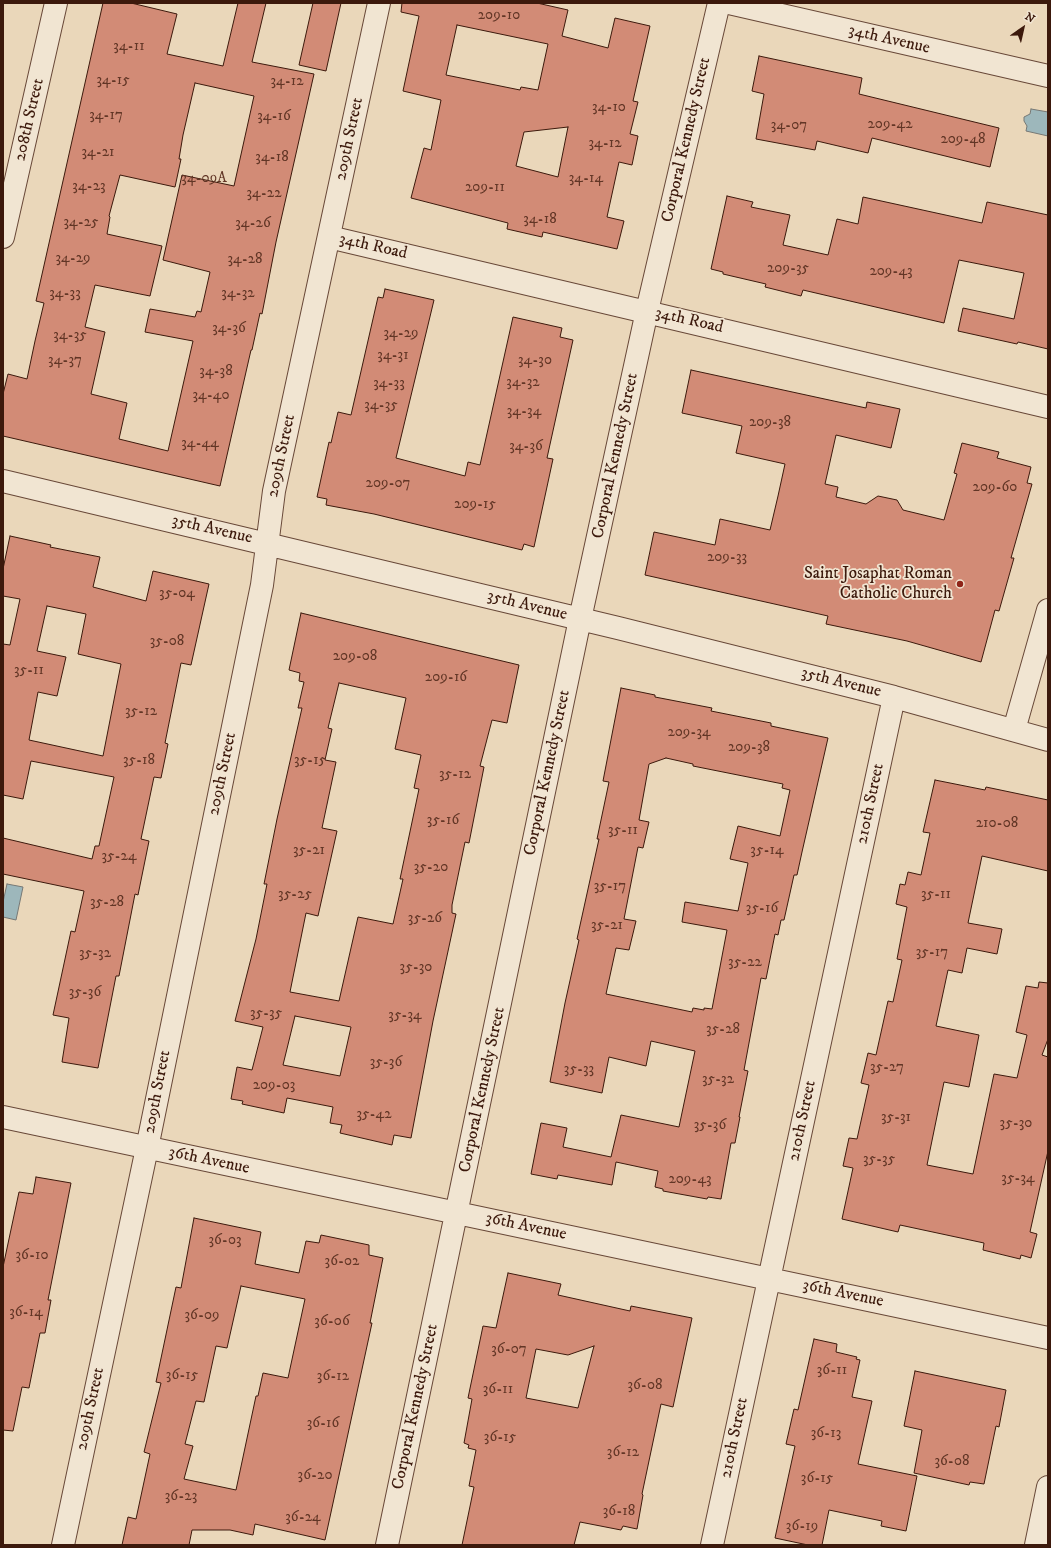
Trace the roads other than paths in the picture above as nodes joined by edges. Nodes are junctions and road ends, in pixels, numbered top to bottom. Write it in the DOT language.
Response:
graph roads {
  1 [pos="56,3"];
  2 [pos="379,3"];
  3 [pos="719,3"];
  4 [pos="729,3"];
  5 [pos="1048,76"];
  6 [pos="3,237"];
  7 [pos="329,237"];
  8 [pos="647,311"];
  9 [pos="1048,407"];
  10 [pos="3,481"];
  11 [pos="267,543"];
  12 [pos="1048,610"];
  13 [pos="580,618"];
  14 [pos="894,696"];
  15 [pos="1014,730"];
  16 [pos="1048,740"];
  17 [pos="3,1117"];
  18 [pos="147,1148"];
  19 [pos="457,1213"];
  20 [pos="769,1279"];
  21 [pos="1048,1338"];
  22 [pos="1048,1487"];
  23 [pos="63,1545"];
  24 [pos="387,1545"];
  25 [pos="712,1545"];
  26 [pos="1036,1545"];
  1 -- 6 [label="street, 208th Street"];
  2 -- 7 [label="street, 209th Street"];
  3 -- 8 [label="street, Corporal Kennedy Street"];
  4 -- 5 [label="street, 34th Avenue"];
  7 -- 8 [label="street, 34th Road"];
  7 -- 11 [label="street, 209th Street"];
  8 -- 9 [label="street, 34th Road"];
  8 -- 13 [label="street, Corporal Kennedy Street"];
  10 -- 11 [label="street, 35th Avenue"];
  11 -- 13 [label="street, 35th Avenue"];
  11 -- 18 [label="street, 209th Street"];
  12 -- 15 [label="street"];
  13 -- 14 [label="street, 35th Avenue"];
  13 -- 19 [label="street, Corporal Kennedy Street"];
  14 -- 15 [label="street, 35th Avenue"];
  14 -- 20 [label="street, 210th Street"];
  15 -- 16 [label="street, 35th Avenue"];
  17 -- 18 [label="street, 36th Avenue"];
  18 -- 19 [label="street, 36th Avenue"];
  18 -- 23 [label="street, 209th Street"];
  19 -- 20 [label="street, 36th Avenue"];
  19 -- 24 [label="street, Corporal Kennedy Street"];
  20 -- 21 [label="street, 36th Avenue"];
  20 -- 25 [label="street, 210th Street"];
  22 -- 26 [label="street"];
}
